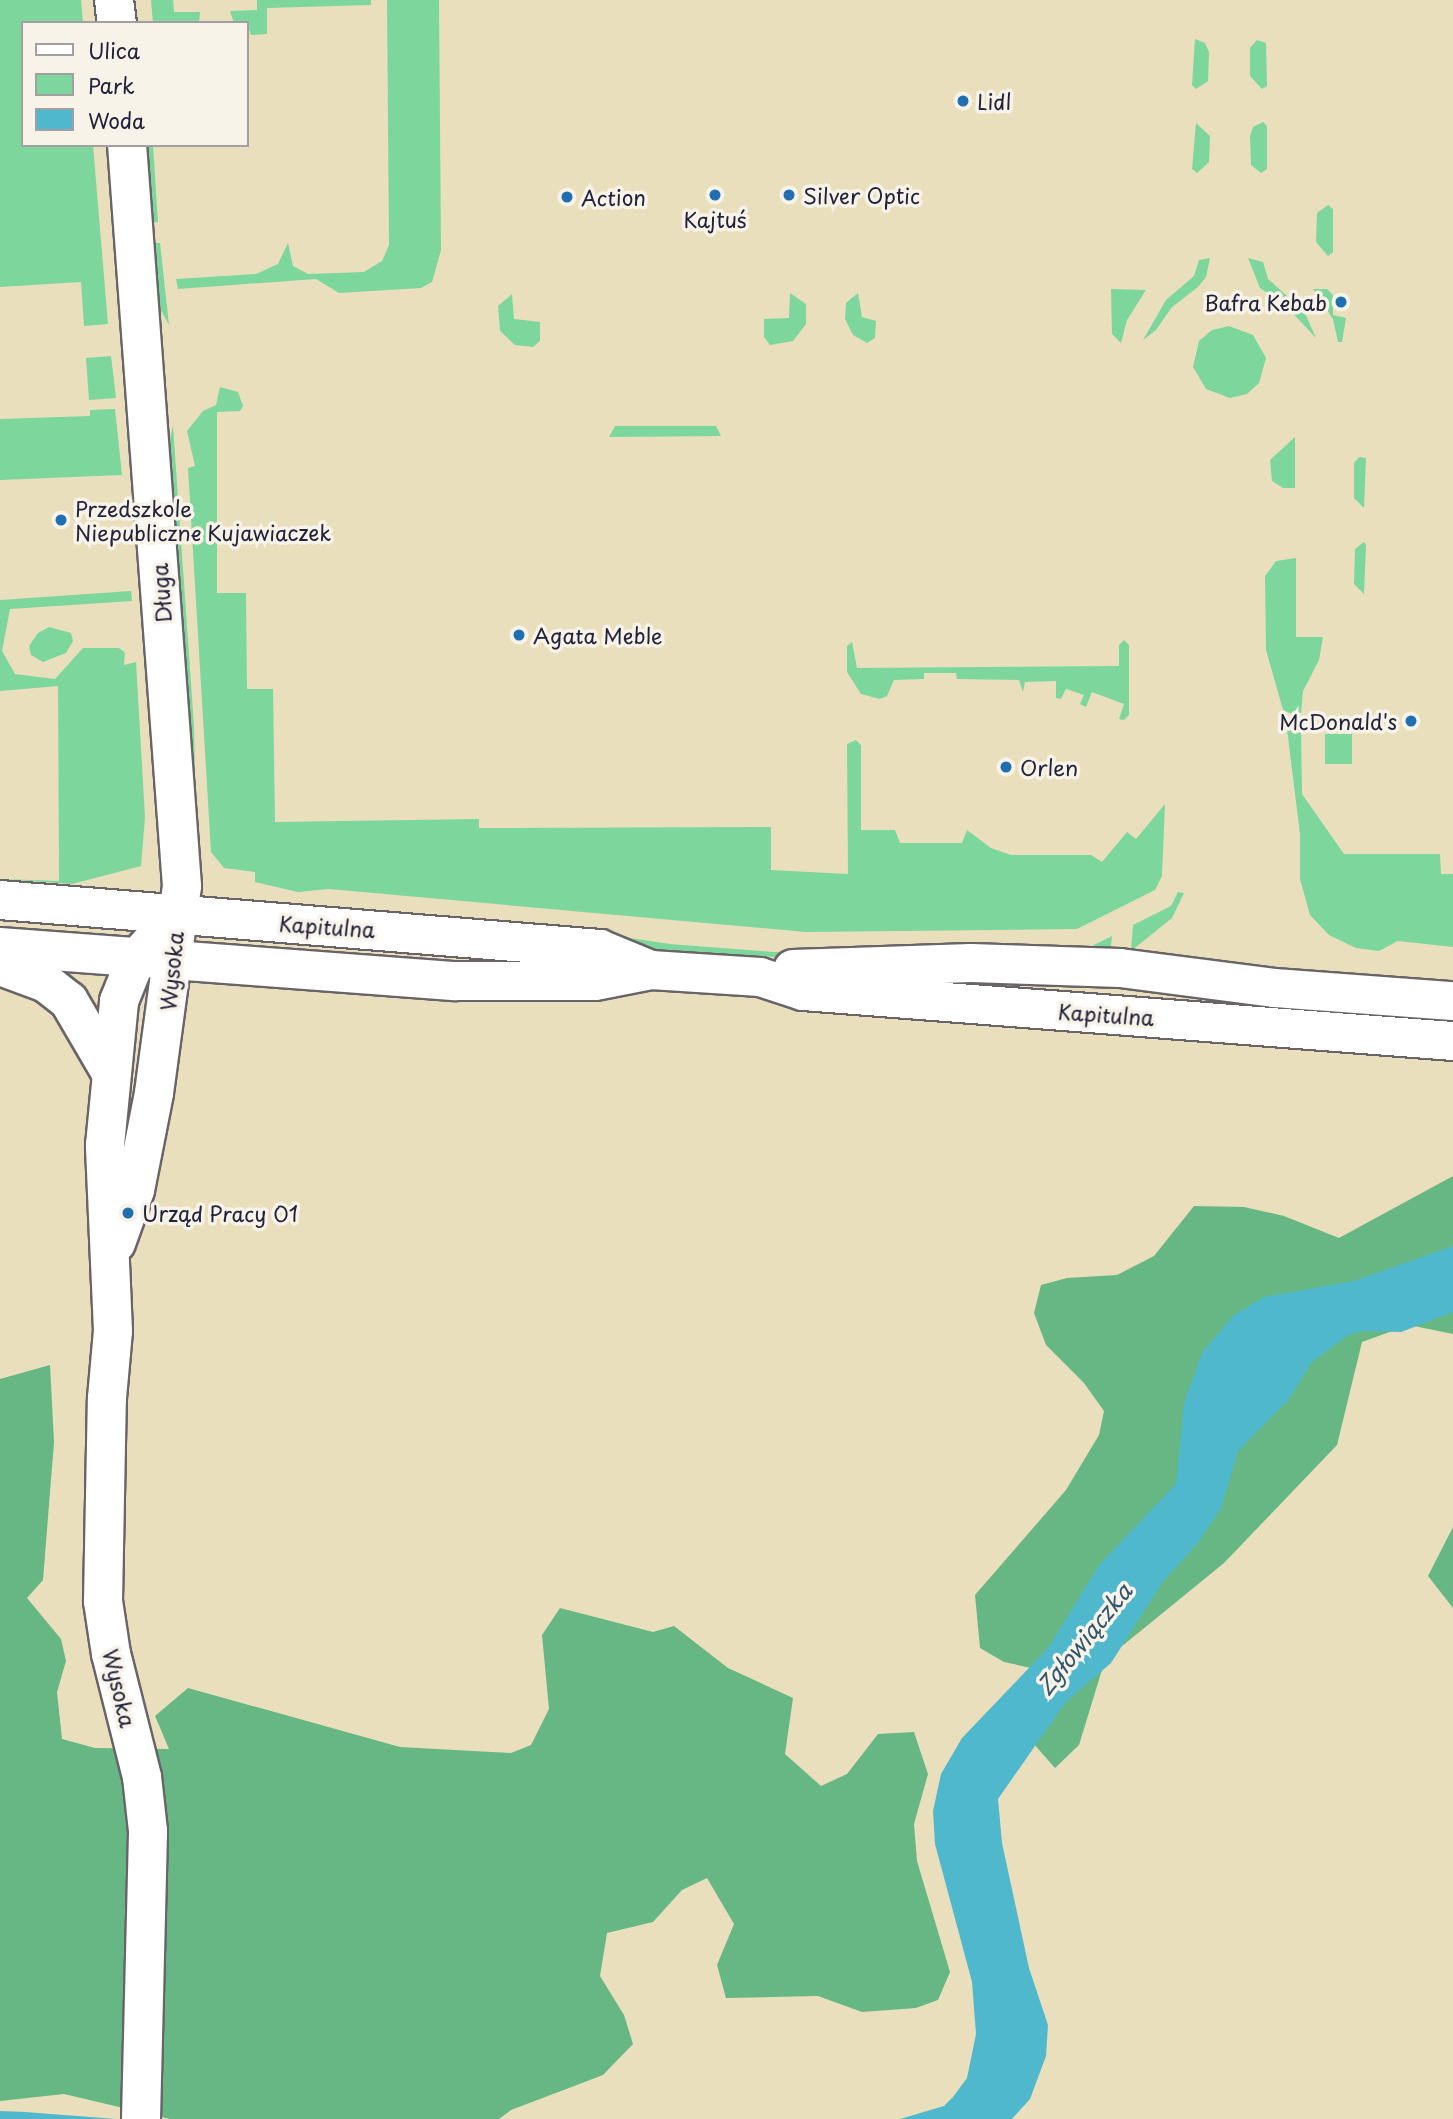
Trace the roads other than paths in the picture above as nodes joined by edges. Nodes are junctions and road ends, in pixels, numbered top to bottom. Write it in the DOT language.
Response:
graph roads {
  1 [pos="114,0"];
  2 [pos="117,21"];
  3 [pos="127,147"];
  4 [pos="0,900"];
  5 [pos="177,914"];
  6 [pos="0,947"];
  7 [pos="136,960"];
  8 [pos="175,961"];
  9 [pos="0,965"];
  10 [pos="650,970"];
  11 [pos="760,977"];
  12 [pos="1453,1000"];
  13 [pos="1453,1041"];
  14 [pos="111,1073"];
  15 [pos="111,1255"];
  16 [pos="141,2119"];
  1 -- 2 [label="street"];
  3 -- 5 [label="street, Długa"];
  4 -- 5 [label="street, Kapitulna"];
  5 -- 7 [label="street, Wysoka"];
  5 -- 8 [label="street, Wysoka"];
  5 -- 10 [label="street, Kapitulna"];
  6 -- 7 [label="street, Kapitulna"];
  7 -- 8 [label="street, Kapitulna"];
  7 -- 14 [label="street, Wysoka"];
  8 -- 10 [label="street, Kapitulna"];
  8 -- 15 [label="street, Wysoka"];
  9 -- 14 [label="street"];
  10 -- 11 [label="street, Kapitulna"];
  11 -- 12 [label="street, Kapitulna"];
  11 -- 13 [label="street, Kapitulna"];
  14 -- 15 [label="street, Wysoka"];
  15 -- 16 [label="street, Wysoka"];
}
